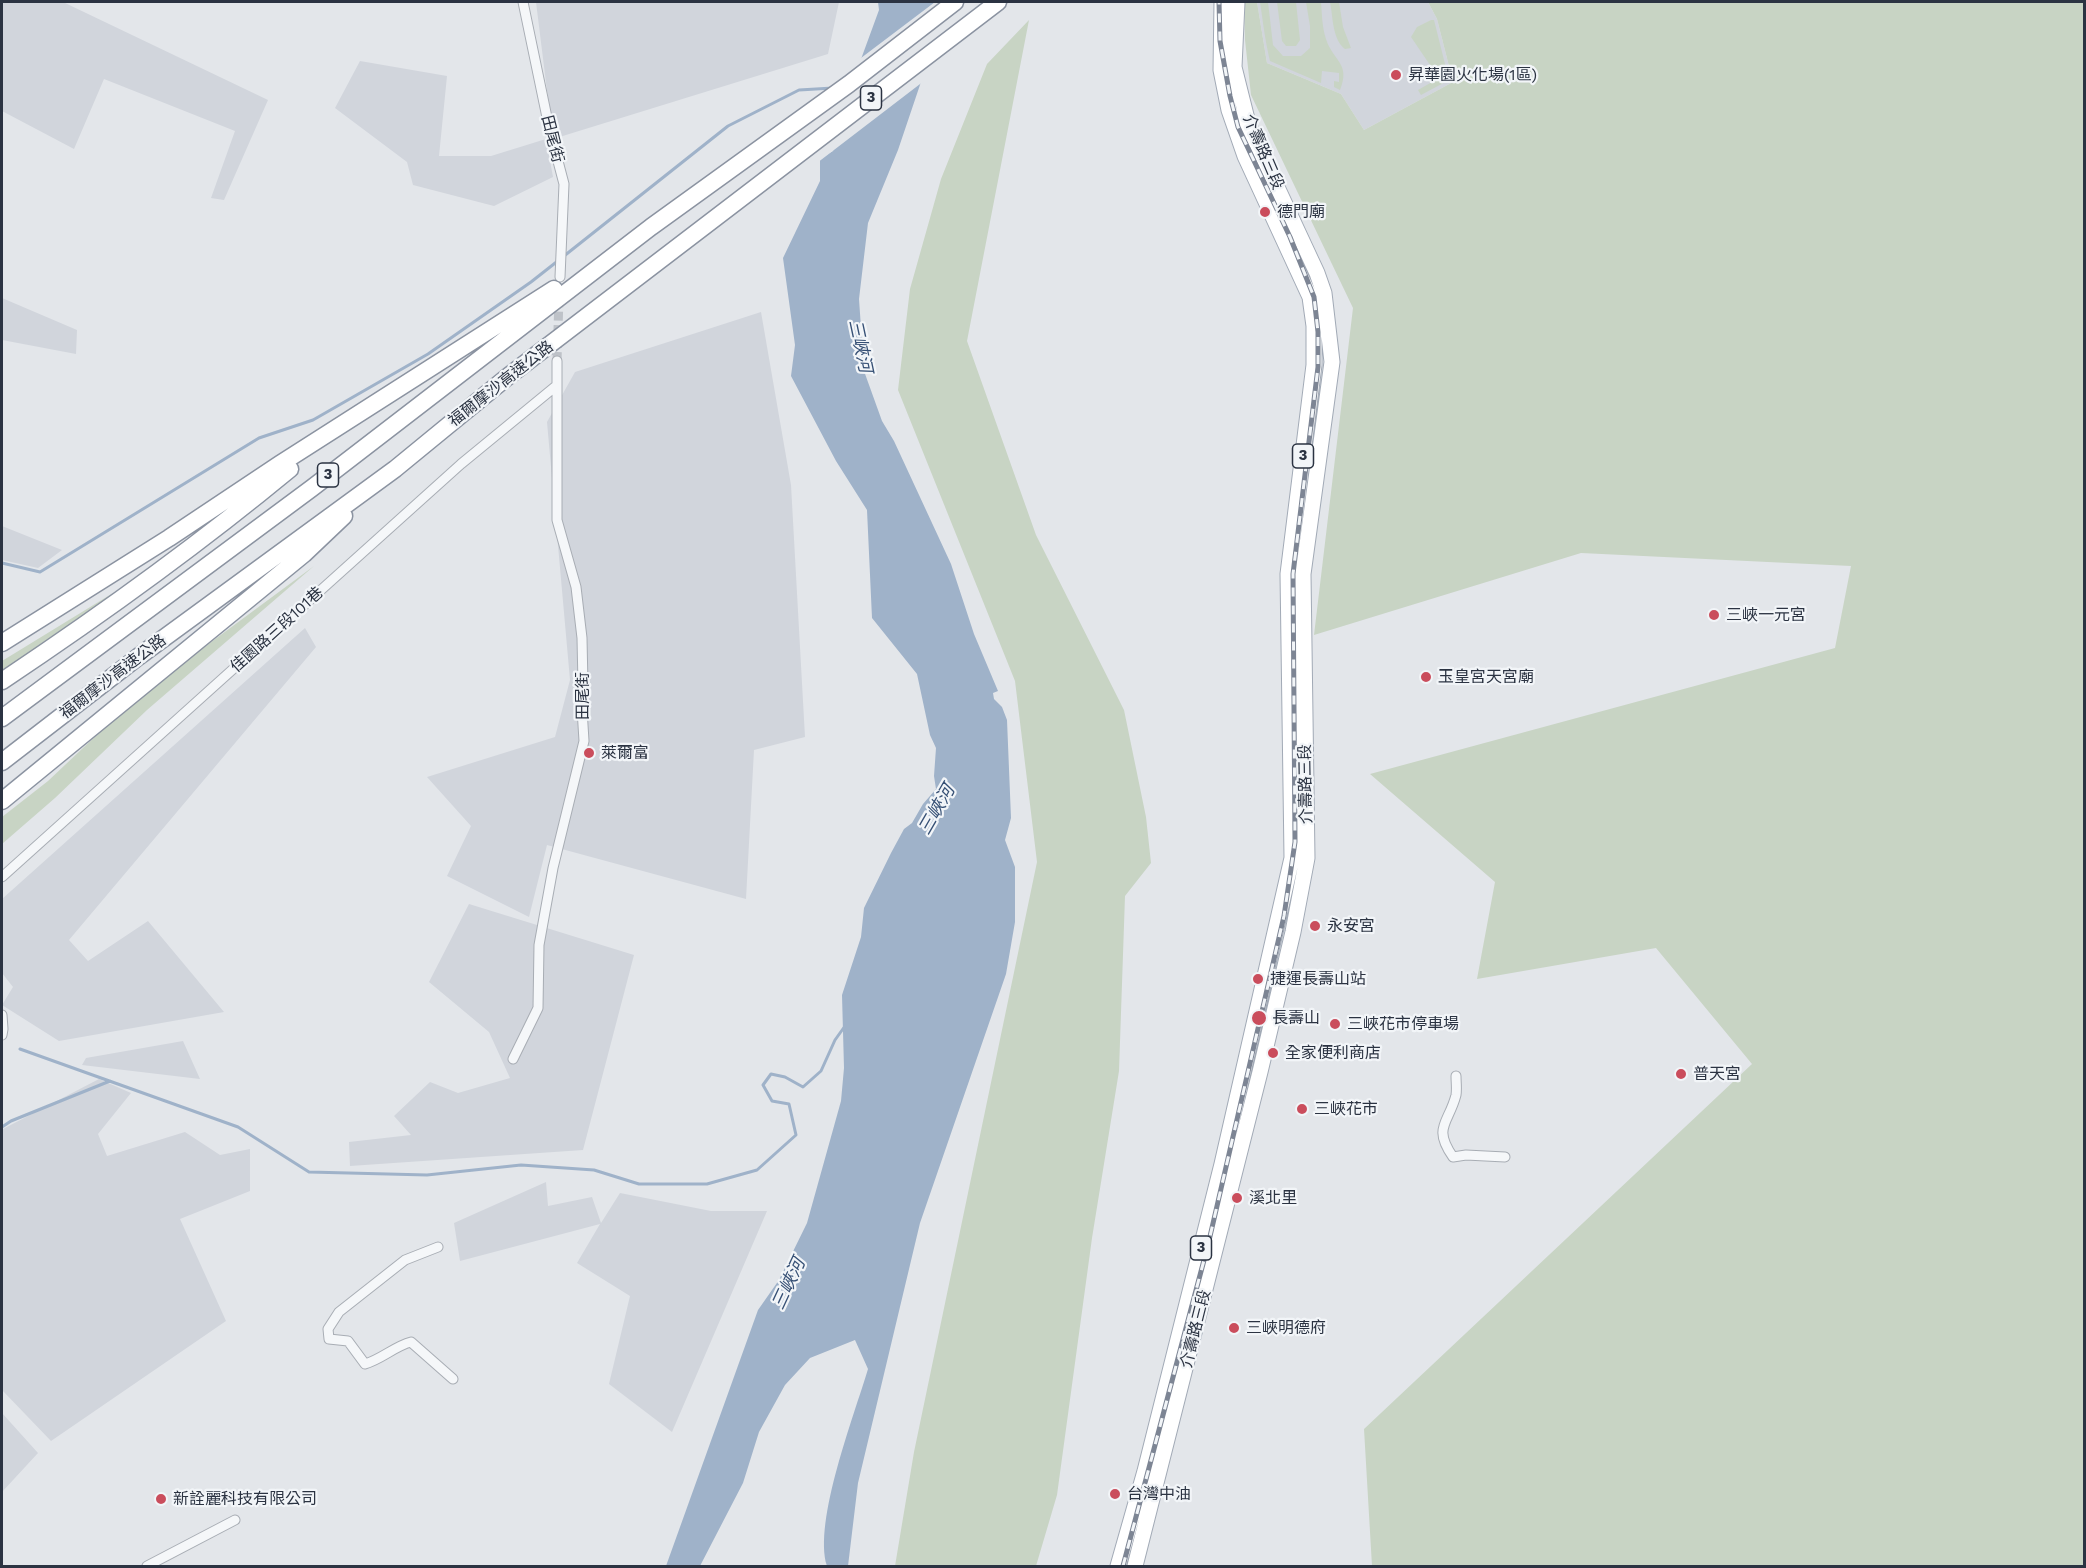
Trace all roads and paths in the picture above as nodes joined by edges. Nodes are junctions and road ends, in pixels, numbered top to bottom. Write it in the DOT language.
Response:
graph roads {
  1 [pos="523,2"];
  2 [pos="955,2"];
  3 [pos="998,2"];
  4 [pos="1222,2"];
  5 [pos="1237,2"];
  6 [pos="651,227"];
  7 [pos="560,277"];
  8 [pos="557,362"];
  9 [pos="556,386"];
  10 [pos="369,408"];
  11 [pos="395,469"];
  12 [pos="2,643"];
  13 [pos="2,681"];
  14 [pos="2,718"];
  15 [pos="2,762"];
  16 [pos="2,801"];
  17 [pos="2,877"];
  18 [pos="2,1015"];
  19 [pos="2,1035"];
  20 [pos="513,1059"];
  21 [pos="1456,1076"];
  22 [pos="1505,1157"];
  23 [pos="438,1247"];
  24 [pos="453,1379"];
  25 [pos="235,1520"];
  26 [pos="147,1566"];
  27 [pos="1118,1566"];
  28 [pos="1135,1566"];
  1 -- 7 [label="street, 田尾街"];
  2 -- 6 [label="highway, 福爾摩沙高速公路 / 3"];
  3 -- 11 [label="highway, 福爾摩沙高速公路 / 3"];
  4 -- 27 [label="main road, 介壽路三段 / 3"];
  5 -- 28 [label="main road, 介壽路三段 / 3"];
  6 -- 10 [label="highway"];
  6 -- 14 [label="highway, 福爾摩沙高速公路 / 3"];
  8 -- 9 [label="street, 田尾街"];
  9 -- 17 [label="street, 佳園路三段101巷"];
  9 -- 20 [label="street, 田尾街"];
  10 -- 12 [label="highway"];
  10 -- 13 [label="highway"];
  11 -- 15 [label="highway, 福爾摩沙高速公路 / 3"];
  11 -- 16 [label="highway"];
  18 -- 19 [label="street"];
  21 -- 22 [label="street"];
  23 -- 24 [label="street"];
  25 -- 26 [label="street"];
}
